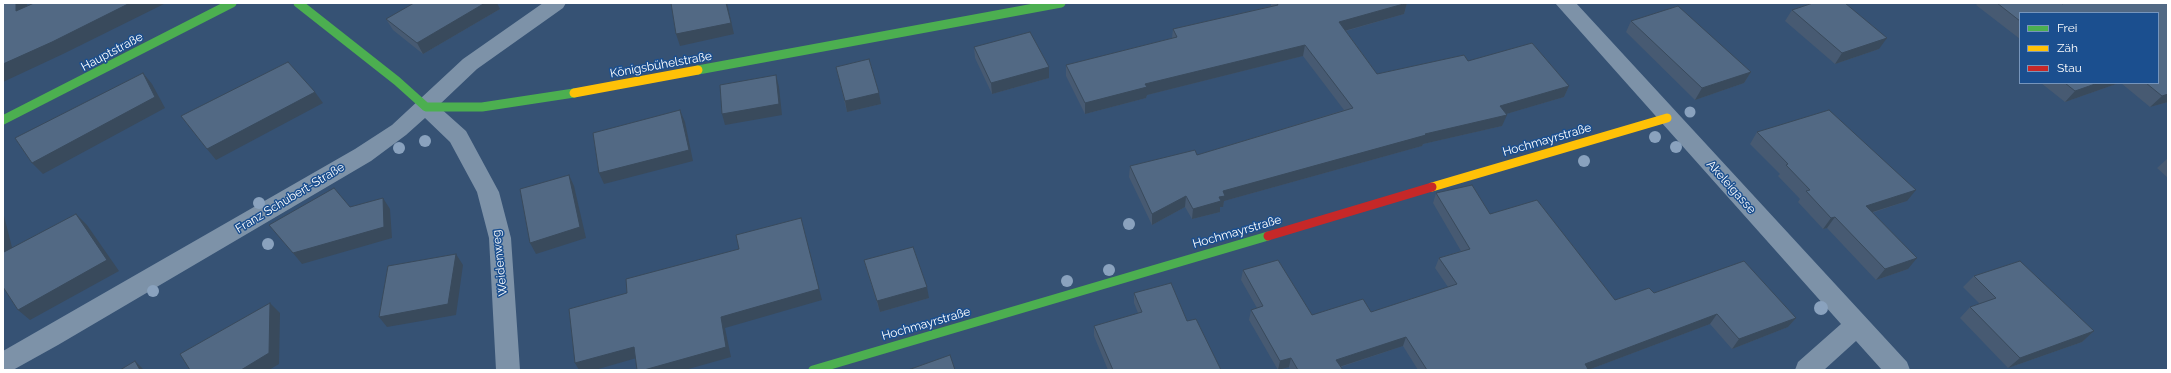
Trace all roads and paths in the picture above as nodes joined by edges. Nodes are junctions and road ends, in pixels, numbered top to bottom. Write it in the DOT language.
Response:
graph roads {
  1 [pos="232,3"];
  2 [pos="298,3"];
  3 [pos="556,3"];
  4 [pos="1061,3"];
  5 [pos="1565,3"];
  6 [pos="426,107"];
  7 [pos="1667,118"];
  8 [pos="3,120"];
  9 [pos="1856,325"];
  10 [pos="3,362"];
  11 [pos="508,370"];
  12 [pos="813,370"];
  13 [pos="1807,370"];
  14 [pos="1898,370"];
  1 -- 8 [label="street, Hauptstraße"];
  2 -- 6 [label="street"];
  3 -- 6 [label="street, Franz Schubert-Straße"];
  4 -- 6 [label="street, Königsbühelstraße"];
  5 -- 7 [label="street, Akeleigasse"];
  6 -- 10 [label="street, Franz Schubert-Straße"];
  6 -- 11 [label="street, Weidenweg"];
  7 -- 9 [label="street, Akeleigasse"];
  7 -- 12 [label="street, Hochmayrstraße"];
  9 -- 13 [label="street"];
  9 -- 14 [label="street, Akeleigasse"];
}
